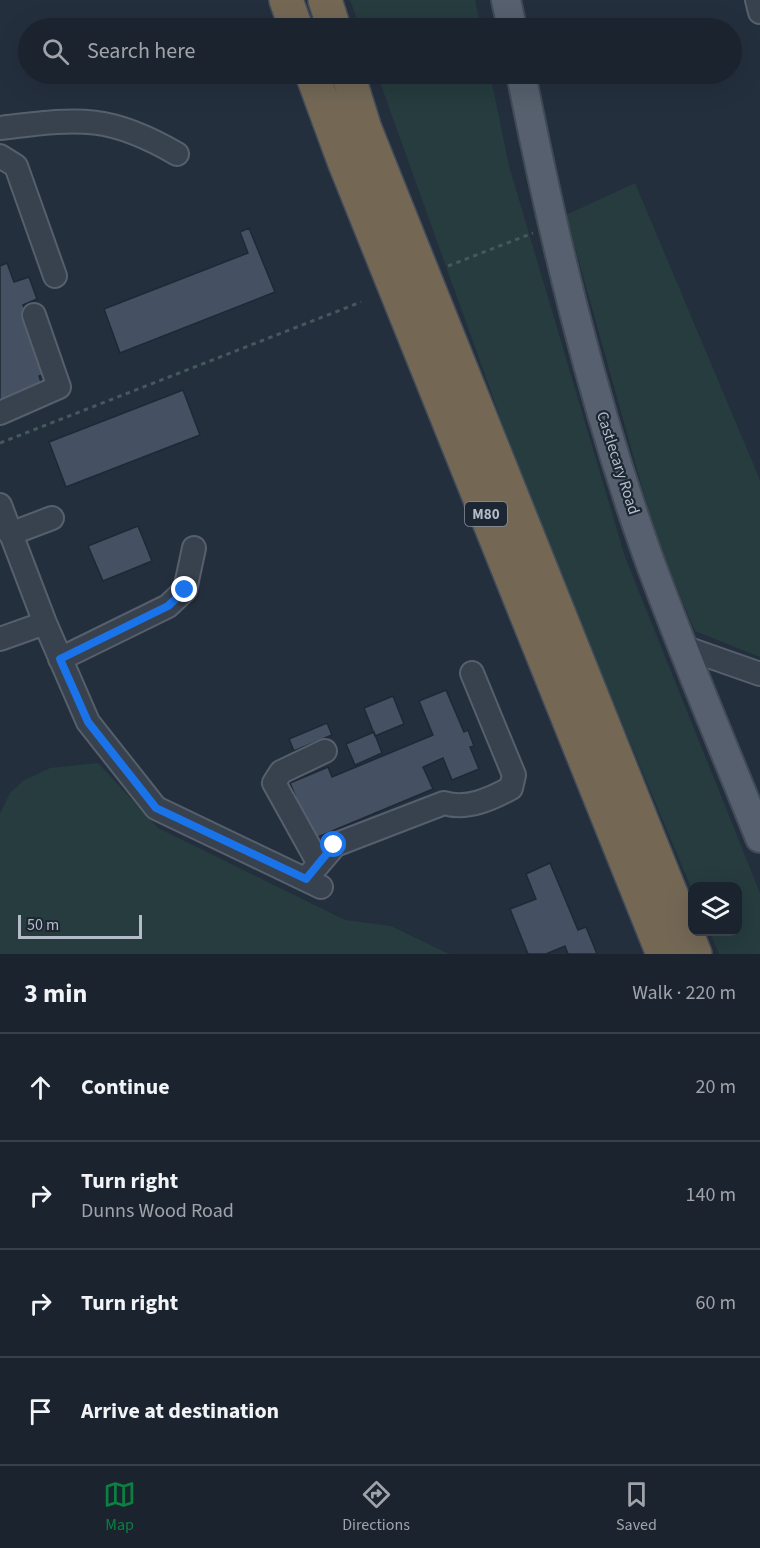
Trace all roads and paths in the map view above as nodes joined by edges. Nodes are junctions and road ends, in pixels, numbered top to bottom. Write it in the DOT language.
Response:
graph roads {
  1 [pos="286,0"];
  2 [pos="325,0"];
  3 [pos="506,0"];
  4 [pos="757,0"];
  5 [pos="760,12"];
  6 [pos="292,18"];
  7 [pos="331,18"];
  8 [pos="510,18"];
  9 [pos="316,84"];
  10 [pos="351,84"];
  11 [pos="523,84"];
  12 [pos="0,128"];
  13 [pos="177,154"];
  14 [pos="0,156"];
  15 [pos="553,225"];
  16 [pos="448,266"];
  17 [pos="55,276"];
  18 [pos="361,302"];
  19 [pos="34,315"];
  20 [pos="0,413"];
  21 [pos="0,443"];
  22 [pos="0,505"];
  23 [pos="52,518"];
  24 [pos="10,534"];
  25 [pos="194,549"];
  26 [pos="9,560"];
  27 [pos="45,623"];
  28 [pos="0,639"];
  29 [pos="683,647"];
  30 [pos="60,659"];
  31 [pos="472,673"];
  32 [pos="760,674"];
  33 [pos="325,751"];
  34 [pos="760,838"];
  35 [pos="315,877"];
  36 [pos="663,954"];
  37 [pos="694,954"];
  1 -- 6 [label="highway"];
  2 -- 7 [label="highway"];
  3 -- 8 [label="main road"];
  4 -- 5 [label="street"];
  9 -- 36 [label="highway, M80"];
  10 -- 37 [label="highway, M80"];
  11 -- 15 [label="main road, Castlecary Road"];
  12 -- 13 [label="street"];
  14 -- 17 [label="street"];
  15 -- 16 [label="path"];
  15 -- 29 [label="main road, Castlecary Road"];
  18 -- 21 [label="path"];
  19 -- 20 [label="street"];
  22 -- 24 [label="street"];
  23 -- 24 [label="street"];
  24 -- 26 [label="street"];
  25 -- 30 [label="street"];
  26 -- 27 [label="street"];
  27 -- 28 [label="street"];
  27 -- 30 [label="street"];
  29 -- 32 [label="street"];
  29 -- 34 [label="main road, Castlecary Road"];
  30 -- 35 [label="street"];
  31 -- 35 [label="street"];
  33 -- 35 [label="street"];
}
